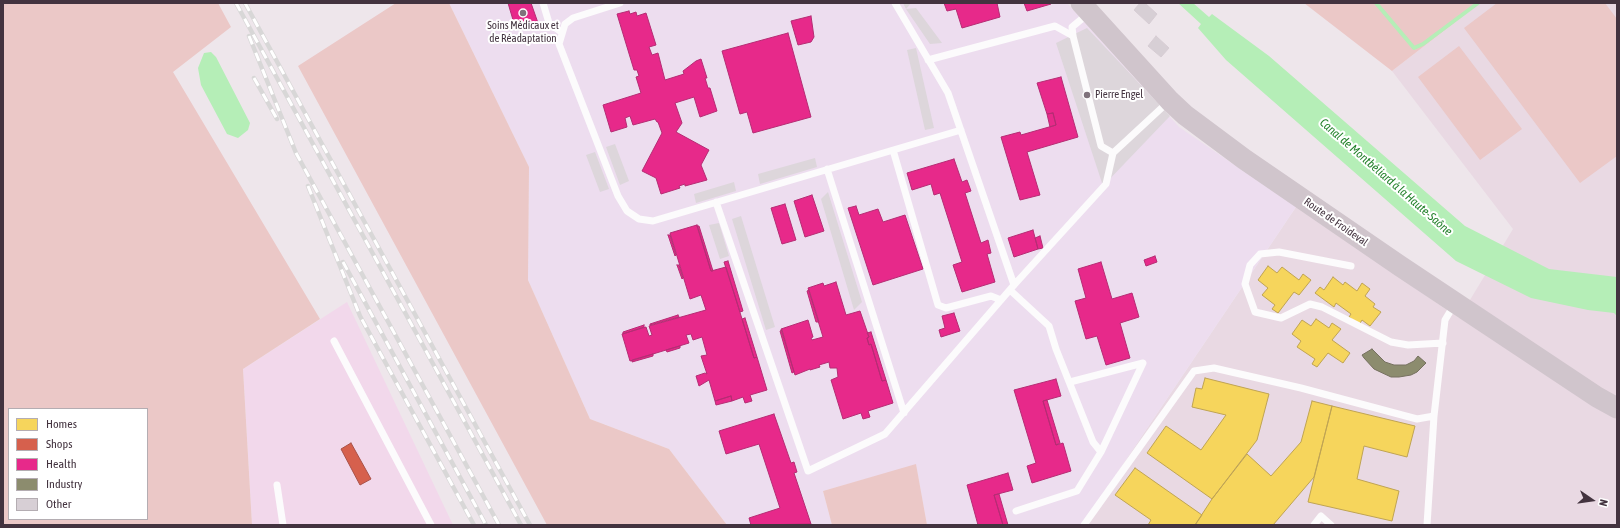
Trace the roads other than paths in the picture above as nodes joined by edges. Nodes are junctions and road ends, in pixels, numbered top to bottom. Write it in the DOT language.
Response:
graph roads {
  1 [pos="543,3"];
  2 [pos="620,3"];
  3 [pos="896,3"];
  4 [pos="1085,8"];
  5 [pos="561,32"];
  6 [pos="1072,36"];
  7 [pos="928,60"];
  8 [pos="1170,100"];
  9 [pos="961,130"];
  10 [pos="893,150"];
  11 [pos="1113,153"];
  12 [pos="827,169"];
  13 [pos="716,202"];
  14 [pos="1351,266"];
  15 [pos="1012,287"];
  16 [pos="1001,300"];
  17 [pos="1455,303"];
  18 [pos="334,341"];
  19 [pos="1443,343"];
  20 [pos="1070,382"];
  21 [pos="1617,408"];
  22 [pos="904,413"];
  23 [pos="1434,416"];
  24 [pos="1101,452"];
  25 [pos="277,485"];
  26 [pos="1016,511"];
  27 [pos="284,525"];
  28 [pos="431,525"];
  29 [pos="1084,525"];
  30 [pos="1314,525"];
  31 [pos="1331,525"];
  32 [pos="1427,525"];
  1 -- 5 [label="lane"];
  2 -- 5 [label="lane"];
  3 -- 7 [label="lane"];
  4 -- 6 [label="lane"];
  4 -- 8 [label="street, Route de Froideval"];
  5 -- 13 [label="lane"];
  6 -- 7 [label="lane"];
  6 -- 11 [label="lane"];
  7 -- 9 [label="lane"];
  8 -- 11 [label="lane"];
  8 -- 17 [label="street, Route de Froideval"];
  9 -- 10 [label="lane"];
  9 -- 15 [label="lane"];
  10 -- 12 [label="lane"];
  10 -- 16 [label="lane"];
  11 -- 15 [label="lane"];
  12 -- 13 [label="lane"];
  12 -- 22 [label="lane"];
  13 -- 22 [label="lane"];
  14 -- 19 [label="lane"];
  15 -- 16 [label="lane"];
  15 -- 20 [label="lane"];
  16 -- 22 [label="lane"];
  17 -- 19 [label="lane"];
  17 -- 21 [label="street, Route de Froideval"];
  18 -- 28 [label="lane"];
  19 -- 23 [label="lane"];
  20 -- 24 [label="lane"];
  20 -- 24 [label="lane"];
  23 -- 29 [label="lane"];
  23 -- 32 [label="lane"];
  24 -- 26 [label="lane"];
  25 -- 27 [label="lane"];
  30 -- 31 [label="lane"];
}
